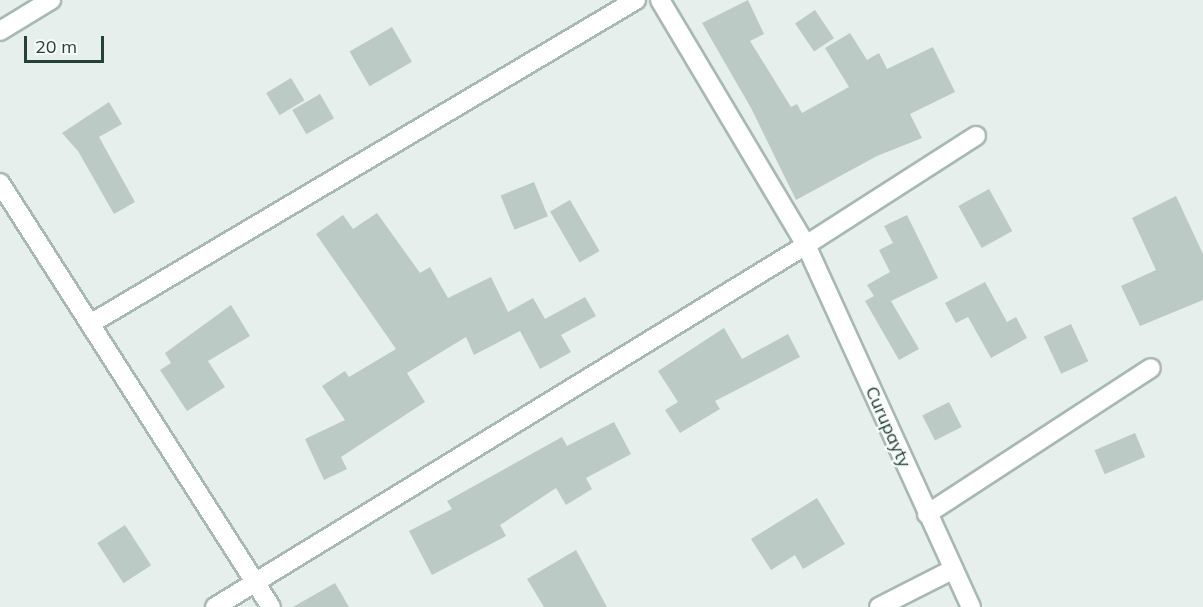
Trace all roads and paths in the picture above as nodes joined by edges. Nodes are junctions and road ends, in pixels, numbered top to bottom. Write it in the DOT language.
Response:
graph roads {
  1 [pos="51,0"];
  2 [pos="636,0"];
  3 [pos="660,0"];
  4 [pos="0,31"];
  5 [pos="976,136"];
  6 [pos="0,183"];
  7 [pos="806,245"];
  8 [pos="90,324"];
  9 [pos="1151,368"];
  10 [pos="927,514"];
  11 [pos="952,570"];
  12 [pos="258,582"];
  13 [pos="215,607"];
  14 [pos="271,607"];
  15 [pos="879,607"];
  16 [pos="971,607"];
  1 -- 4 [label="street"];
  2 -- 8 [label="street"];
  3 -- 7 [label="street, Curupayty"];
  5 -- 7 [label="street"];
  6 -- 8 [label="street"];
  7 -- 10 [label="street, Curupayty"];
  7 -- 12 [label="street"];
  8 -- 12 [label="street"];
  9 -- 10 [label="street"];
  10 -- 11 [label="street, Curupayty"];
  11 -- 15 [label="street"];
  11 -- 16 [label="street, Curupayty"];
  12 -- 13 [label="street"];
  12 -- 14 [label="street"];
}
